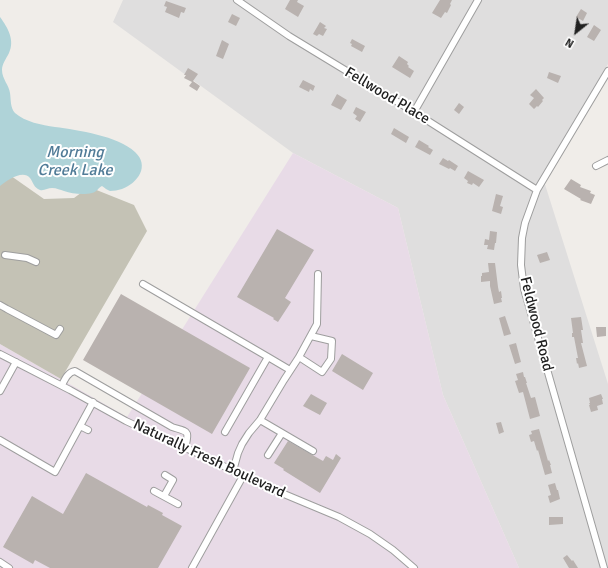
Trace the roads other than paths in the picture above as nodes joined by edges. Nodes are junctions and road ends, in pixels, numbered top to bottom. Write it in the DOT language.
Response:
graph roads {
  1 [pos="237,0"];
  2 [pos="478,0"];
  3 [pos="608,71"];
  4 [pos="414,112"];
  5 [pos="608,160"];
  6 [pos="596,166"];
  7 [pos="537,190"];
  8 [pos="5,255"];
  9 [pos="36,262"];
  10 [pos="318,274"];
  11 [pos="143,284"];
  12 [pos="0,304"];
  13 [pos="3,310"];
  14 [pos="60,329"];
  15 [pos="311,336"];
  16 [pos="0,354"];
  17 [pos="268,357"];
  18 [pos="299,358"];
  19 [pos="16,362"];
  20 [pos="290,370"];
  21 [pos="62,385"];
  22 [pos="0,390"];
  23 [pos="93,402"];
  24 [pos="260,420"];
  25 [pos="80,426"];
  26 [pos="88,430"];
  27 [pos="225,432"];
  28 [pos="282,432"];
  29 [pos="0,440"];
  30 [pos="185,448"];
  31 [pos="313,451"];
  32 [pos="268,455"];
  33 [pos="233,471"];
  34 [pos="165,475"];
  35 [pos="243,476"];
  36 [pos="154,491"];
  37 [pos="164,496"];
  38 [pos="178,504"];
  39 [pos="219,504"];
  40 [pos="226,508"];
  41 [pos="0,562"];
  42 [pos="412,567"];
  43 [pos="9,568"];
  44 [pos="192,568"];
  45 [pos="604,568"];
  1 -- 4 [label="street, Fellwood Place"];
  2 -- 4 [label="street"];
  3 -- 7 [label="street, Feldwood Road"];
  4 -- 7 [label="street, Fellwood Place"];
  5 -- 6 [label="street"];
  7 -- 45 [label="street, Feldwood Road"];
  8 -- 9 [label="street"];
  10 -- 15 [label="street"];
  11 -- 17 [label="street"];
  12 -- 13 [label="street"];
  13 -- 14 [label="street"];
  15 -- 18 [label="street"];
  15 -- 18 [label="street"];
  16 -- 19 [label="street, Naturally Fresh Boulevard"];
  17 -- 20 [label="street"];
  17 -- 27 [label="street"];
  18 -- 20 [label="street"];
  19 -- 21 [label="street, Naturally Fresh Boulevard"];
  19 -- 22 [label="street"];
  20 -- 24 [label="street"];
  21 -- 23 [label="street, Naturally Fresh Boulevard"];
  21 -- 30 [label="street"];
  23 -- 25 [label="street"];
  23 -- 30 [label="street, Naturally Fresh Boulevard"];
  24 -- 28 [label="street"];
  24 -- 33 [label="street"];
  25 -- 26 [label="street"];
  25 -- 29 [label="street"];
  28 -- 31 [label="street"];
  28 -- 32 [label="street"];
  30 -- 33 [label="street, Naturally Fresh Boulevard"];
  33 -- 35 [label="street, Naturally Fresh Boulevard"];
  34 -- 37 [label="street"];
  35 -- 40 [label="street"];
  35 -- 42 [label="street, Naturally Fresh Boulevard"];
  36 -- 37 [label="street"];
  37 -- 38 [label="street"];
  39 -- 40 [label="street"];
  40 -- 44 [label="street"];
  41 -- 43 [label="street"];
}
